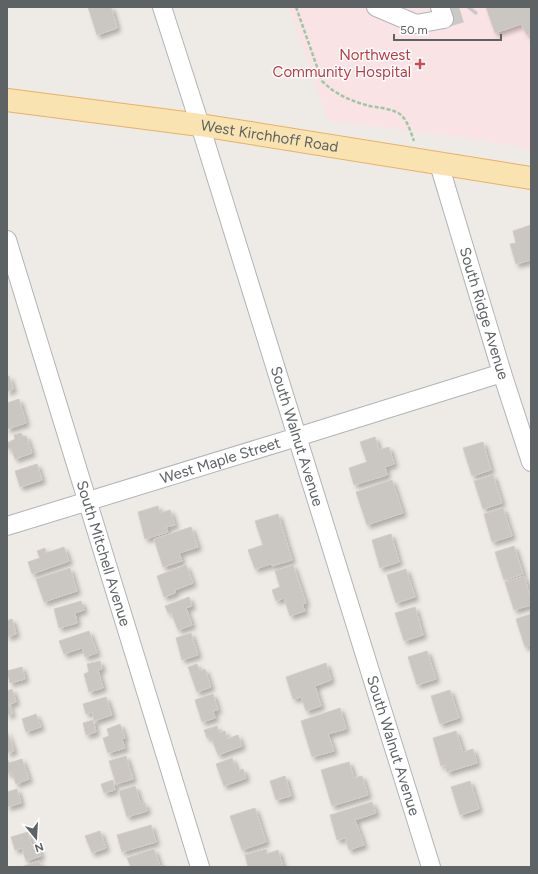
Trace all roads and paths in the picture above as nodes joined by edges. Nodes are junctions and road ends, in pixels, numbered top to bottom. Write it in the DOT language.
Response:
graph roads {
  1 [pos="162,7"];
  2 [pos="296,7"];
  3 [pos="376,7"];
  4 [pos="440,7"];
  5 [pos="7,100"];
  6 [pos="200,125"];
  7 [pos="431,162"];
  8 [pos="531,178"];
  9 [pos="7,240"];
  10 [pos="502,373"];
  11 [pos="297,437"];
  12 [pos="531,462"];
  13 [pos="88,501"];
  14 [pos="7,526"];
  15 [pos="200,867"];
  16 [pos="431,867"];
  1 -- 6 [label="street, South Walnut Avenue"];
  2 -- 7 [label="path"];
  3 -- 4 [label="street"];
  5 -- 6 [label="main road, West Kirchhoff Road"];
  6 -- 7 [label="main road, West Kirchhoff Road"];
  6 -- 11 [label="street, South Walnut Avenue"];
  7 -- 8 [label="main road, West Kirchhoff Road"];
  7 -- 10 [label="street, South Ridge Avenue"];
  9 -- 13 [label="street, South Mitchell Avenue"];
  10 -- 11 [label="street, West Maple Street"];
  10 -- 12 [label="street, South Ridge Avenue"];
  11 -- 13 [label="street, West Maple Street"];
  11 -- 16 [label="street, South Walnut Avenue"];
  13 -- 14 [label="street, West Maple Street"];
  13 -- 15 [label="street, South Mitchell Avenue"];
}
